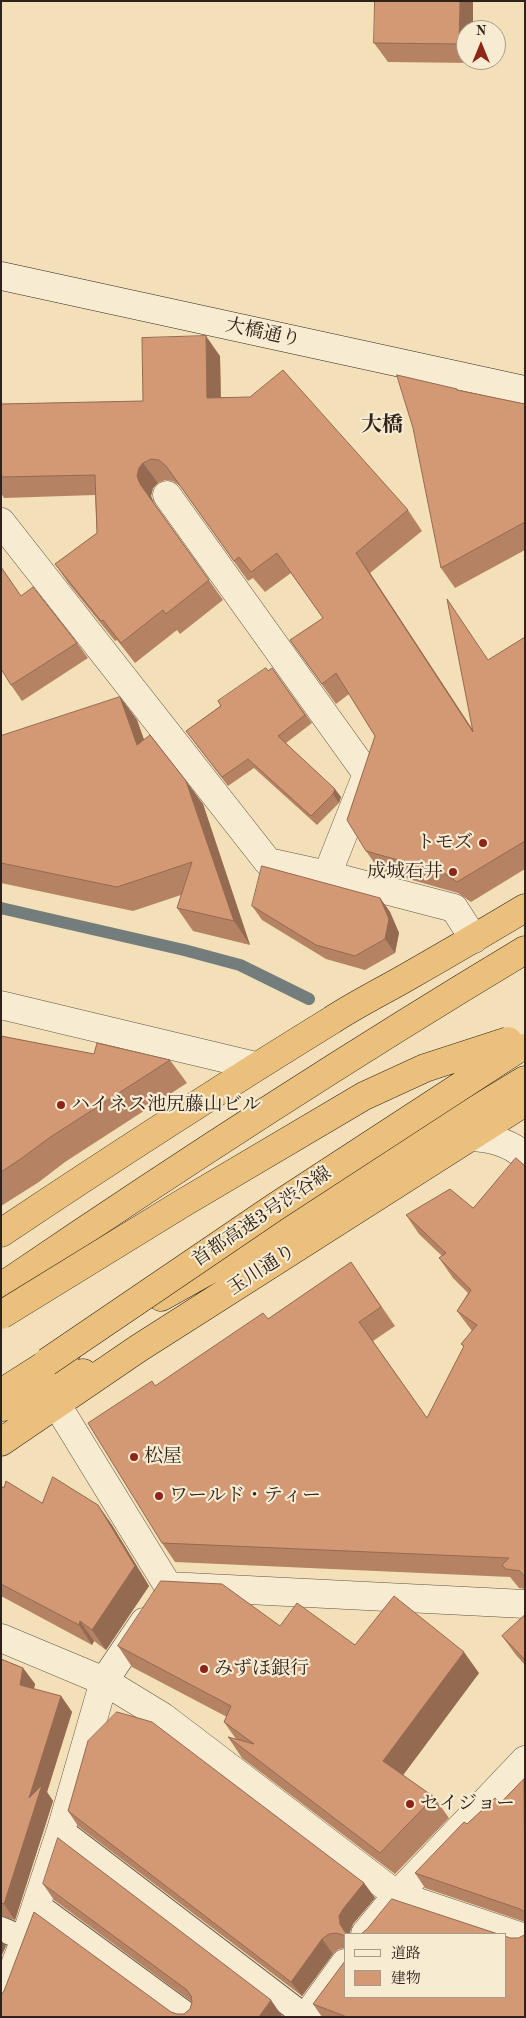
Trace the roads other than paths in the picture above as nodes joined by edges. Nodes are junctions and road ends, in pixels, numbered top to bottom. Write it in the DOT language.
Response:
graph roads {
  1 [pos="1,276"];
  2 [pos="525,390"];
  3 [pos="167,495"];
  4 [pos="1,522"];
  5 [pos="328,876"];
  6 [pos="525,908"];
  7 [pos="474,939"];
  8 [pos="525,950"];
  9 [pos="1,1005"];
  10 [pos="525,1037"];
  11 [pos="525,1045"];
  12 [pos="256,1066"];
  13 [pos="525,1080"];
  14 [pos="517,1107"];
  15 [pos="470,1137"];
  16 [pos="525,1156"];
  17 [pos="1,1233"];
  18 [pos="1,1286"];
  19 [pos="1,1316"];
  20 [pos="139,1348"];
  21 [pos="47,1362"];
  22 [pos="1,1393"];
  23 [pos="57,1405"];
  24 [pos="1,1408"];
  25 [pos="1,1442"];
  26 [pos="168,1586"];
  27 [pos="525,1604"];
  28 [pos="1,1638"];
  29 [pos="104,1681"];
  30 [pos="525,1760"];
  31 [pos="60,1830"];
  32 [pos="396,1895"];
  33 [pos="36,1904"];
  34 [pos="366,1933"];
  35 [pos="13,1934"];
  36 [pos="525,1938"];
  37 [pos="344,1964"];
  38 [pos="1,2002"];
  39 [pos="190,2017"];
  40 [pos="306,2017"];
  1 -- 2 [label="street, 大橋通り"];
  3 -- 5 [label="street"];
  4 -- 5 [label="street"];
  5 -- 7 [label="street"];
  6 -- 7 [label="highway"];
  7 -- 12 [label="highway"];
  8 -- 18 [label="highway"];
  9 -- 12 [label="street"];
  10 -- 19 [label="highway, bridge"];
  11 -- 21 [label="highway, 首都高速3号渋谷線, bridge"];
  12 -- 17 [label="highway"];
  13 -- 21 [label="highway, bridge"];
  14 -- 15 [label="highway, 玉川通り"];
  15 -- 16 [label="street"];
  15 -- 20 [label="highway, 玉川通り"];
  20 -- 23 [label="highway, 玉川通り"];
  20 -- 24 [label="highway"];
  21 -- 22 [label="highway, 首都高速3号渋谷線"];
  23 -- 25 [label="highway, 玉川通り"];
  23 -- 26 [label="street"];
  26 -- 27 [label="street"];
  26 -- 29 [label="street"];
  28 -- 29 [label="street"];
  29 -- 31 [label="street"];
  29 -- 32 [label="street"];
  30 -- 32 [label="street"];
  31 -- 33 [label="street"];
  31 -- 40 [label="lane"];
  32 -- 34 [label="street"];
  32 -- 36 [label="street"];
  33 -- 35 [label="street"];
  33 -- 39 [label="lane"];
  35 -- 38 [label="street"];
  37 -- 40 [label="street"];
}
